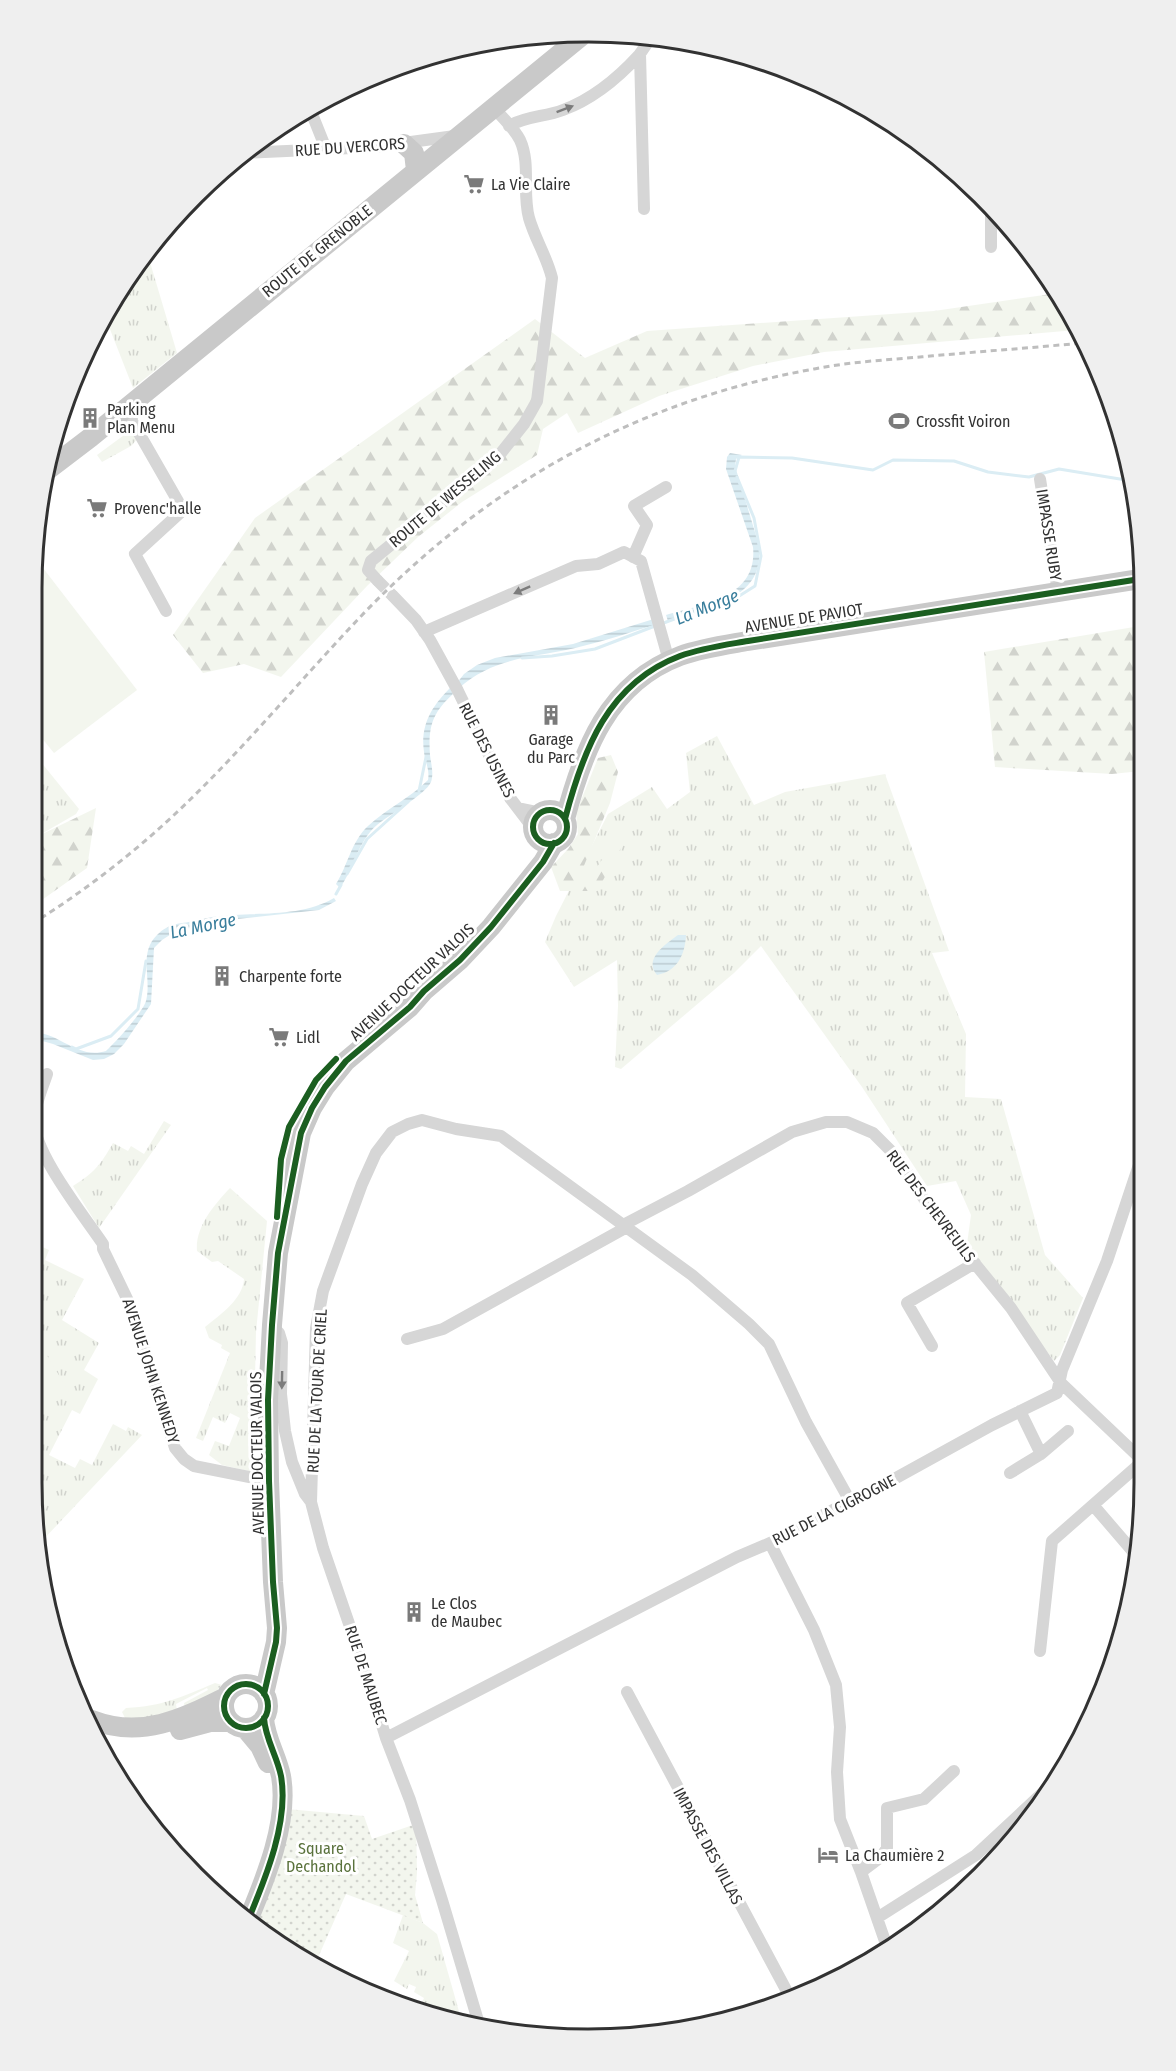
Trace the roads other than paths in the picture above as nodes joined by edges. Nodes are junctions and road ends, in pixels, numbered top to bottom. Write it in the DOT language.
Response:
graph roads {
  1 [pos="574,42"];
  2 [pos="646,46"];
  3 [pos="640,54"];
  4 [pos="494,108"];
  5 [pos="313,116"];
  6 [pos="509,126"];
  7 [pos="456,136"];
  8 [pos="407,143"];
  9 [pos="326,150"];
  10 [pos="260,152"];
  11 [pos="432,156"];
  12 [pos="416,170"];
  13 [pos="644,209"];
  14 [pos="991,220"];
  15 [pos="991,247"];
  16 [pos="131,404"];
  17 [pos="57,463"];
  18 [pos="1040,479"];
  19 [pos="666,487"];
  20 [pos="633,557"];
  21 [pos="377,580"];
  22 [pos="1134,580"];
  23 [pos="1058,592"];
  24 [pos="393,596"];
  25 [pos="166,611"];
  26 [pos="424,632"];
  27 [pos="669,662"];
  28 [pos="547,825"];
  29 [pos="46,1074"];
  30 [pos="42,1089"];
  31 [pos="42,1150"];
  32 [pos="1134,1180"];
  33 [pos="626,1225"];
  34 [pos="975,1263"];
  35 [pos="272,1325"];
  36 [pos="407,1339"];
  37 [pos="932,1346"];
  38 [pos="1061,1383"];
  39 [pos="1020,1411"];
  40 [pos="1068,1431"];
  41 [pos="1134,1452"];
  42 [pos="1041,1454"];
  43 [pos="1134,1469"];
  44 [pos="1010,1473"];
  45 [pos="269,1481"];
  46 [pos="850,1501"];
  47 [pos="311,1502"];
  48 [pos="1093,1505"];
  49 [pos="770,1543"];
  50 [pos="1130,1548"];
  51 [pos="1040,1651"];
  52 [pos="273,1653"];
  53 [pos="243,1685"];
  54 [pos="627,1692"];
  55 [pos="264,1694"];
  56 [pos="226,1698"];
  57 [pos="264,1718"];
  58 [pos="97,1722"];
  59 [pos="238,1725"];
  60 [pos="104,1736"];
  61 [pos="386,1738"];
  62 [pos="954,1771"];
  63 [pos="1025,1809"];
  64 [pos="861,1872"];
  65 [pos="244,1907"];
  66 [pos="251,1912"];
  67 [pos="877,1918"];
  68 [pos="885,1941"];
  69 [pos="786,1991"];
  70 [pos="477,2018"];
  1 -- 4 [label="main road, ROUTE DE GRENOBLE"];
  2 -- 3 [label="street"];
  6 -- 3 [label="street, one-way"];
  3 -- 13 [label="street"];
  4 -- 6 [label="street, ROUTE DE WESSELING"];
  4 -- 7 [label="main road, ROUTE DE GRENOBLE"];
  5 -- 9 [label="street"];
  6 -- 21 [label="street, ROUTE DE WESSELING"];
  7 -- 8 [label="street, RUE DU VERCORS"];
  7 -- 11 [label="main road, ROUTE DE GRENOBLE"];
  8 -- 9 [label="street, RUE DU VERCORS"];
  8 -- 11 [label="main road"];
  8 -- 12 [label="main road"];
  9 -- 10 [label="street, RUE DU VERCORS"];
  11 -- 12 [label="main road, ROUTE DE GRENOBLE"];
  12 -- 16 [label="main road, ROUTE DE GRENOBLE"];
  14 -- 15 [label="street"];
  16 -- 17 [label="main road, ROUTE DE GRENOBLE"];
  16 -- 25 [label="street"];
  18 -- 23 [label="street, IMPASSE RUBY"];
  19 -- 20 [label="street"];
  20 -- 26 [label="street, one-way"];
  20 -- 27 [label="street"];
  22 -- 23 [label="main road, AVENUE DE PAVIOT"];
  23 -- 27 [label="main road, AVENUE DE PAVIOT"];
  24 -- 26 [label="street"];
  26 -- 28 [label="street, RUE DES USINES"];
  27 -- 28 [label="main road, AVENUE DE PAVIOT"];
  28 -- 35 [label="main road, AVENUE DOCTEUR VALOIS"];
  29 -- 30 [label="street, AVENUE JOHN KENNEDY"];
  31 -- 45 [label="street, AVENUE JOHN KENNEDY"];
  32 -- 38 [label="street"];
  33 -- 34 [label="street, RUE DES CHEVREUILS"];
  33 -- 36 [label="street"];
  33 -- 46 [label="street, RUE DE LA TOUR DE CRIEL"];
  33 -- 47 [label="street, RUE DE LA TOUR DE CRIEL"];
  34 -- 37 [label="street"];
  34 -- 38 [label="street, RUE DES CHEVREUILS"];
  35 -- 45 [label="main road, AVENUE DOCTEUR VALOIS"];
  35 -- 47 [label="street, RUE DE MAUBEC, one-way"];
  38 -- 39 [label="street, RUE DE LA CIGROGNE"];
  38 -- 41 [label="street, RUE DES CHEVREUILS"];
  39 -- 42 [label="street"];
  39 -- 46 [label="street, RUE DE LA CIGROGNE"];
  40 -- 42 [label="street"];
  42 -- 44 [label="street"];
  43 -- 48 [label="street"];
  45 -- 52 [label="main road, AVENUE DOCTEUR VALOIS"];
  46 -- 49 [label="street, RUE DE LA CIGROGNE"];
  47 -- 61 [label="street, RUE DE MAUBEC"];
  48 -- 50 [label="street"];
  48 -- 51 [label="street"];
  49 -- 61 [label="street, RUE DE LA CIGROGNE"];
  49 -- 64 [label="street"];
  52 -- 53 [label="main road"];
  52 -- 55 [label="main road, AVENUE DOCTEUR VALOIS"];
  53 -- 55 [label="main road"];
  53 -- 56 [label="main road"];
  54 -- 69 [label="street, IMPASSE DES VILLAS"];
  55 -- 57 [label="main road"];
  56 -- 58 [label="main road"];
  56 -- 59 [label="main road"];
  57 -- 59 [label="main road"];
  57 -- 66 [label="main road"];
  59 -- 60 [label="main road"];
  59 -- 65 [label="main road"];
  61 -- 70 [label="street, RUE DE MAUBEC"];
  62 -- 64 [label="street"];
  63 -- 67 [label="street"];
  64 -- 67 [label="street"];
  67 -- 68 [label="street"];
}
